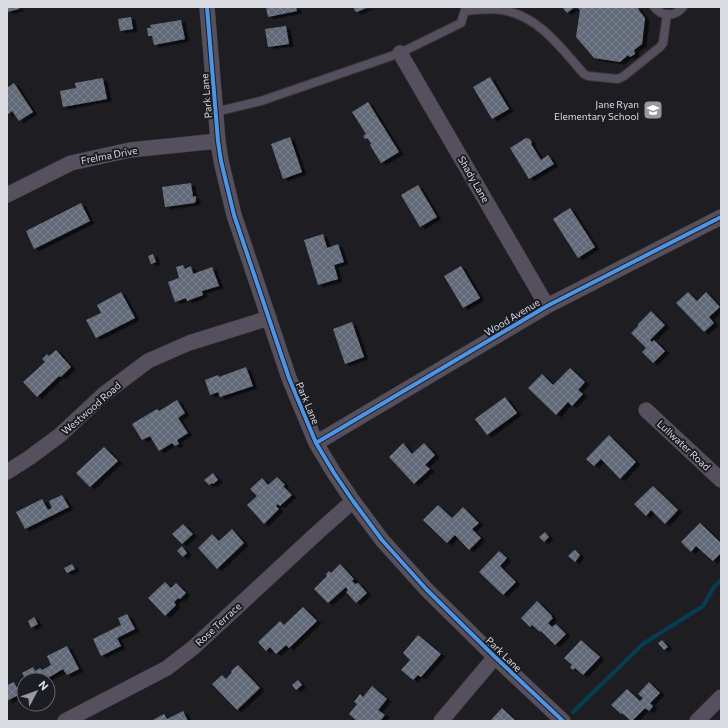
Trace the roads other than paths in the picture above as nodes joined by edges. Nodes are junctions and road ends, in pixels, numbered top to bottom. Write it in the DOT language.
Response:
graph roads {
  1 [pos="206,7"];
  2 [pos="654,7"];
  3 [pos="683,7"];
  4 [pos="466,9"];
  5 [pos="667,14"];
  6 [pos="400,53"];
  7 [pos="215,112"];
  8 [pos="218,141"];
  9 [pos="7,195"];
  10 [pos="721,217"];
  11 [pos="547,306"];
  12 [pos="269,318"];
  13 [pos="646,410"];
  14 [pos="316,443"];
  15 [pos="7,472"];
  16 [pos="721,480"];
  17 [pos="353,501"];
  18 [pos="495,657"];
  19 [pos="721,696"];
  20 [pos="65,721"];
  21 [pos="441,721"];
  22 [pos="563,721"];
  23 [pos="697,721"];
  1 -- 7 [label="street, Park Lane"];
  2 -- 5 [label="lane"];
  3 -- 5 [label="lane"];
  4 -- 5 [label="lane"];
  4 -- 6 [label="lane"];
  6 -- 7 [label="lane"];
  6 -- 11 [label="street, Shady Lane"];
  7 -- 8 [label="street, Park Lane"];
  8 -- 9 [label="street, Frelma Drive"];
  8 -- 12 [label="street, Park Lane"];
  10 -- 11 [label="street, Wood Avenue"];
  11 -- 14 [label="street, Wood Avenue"];
  12 -- 14 [label="street, Park Lane"];
  12 -- 15 [label="street, Westwood Road"];
  13 -- 16 [label="street, Lullwater Road"];
  14 -- 17 [label="street, Park Lane"];
  17 -- 18 [label="street, Park Lane"];
  17 -- 20 [label="street, Rose Terrace"];
  18 -- 21 [label="street"];
  18 -- 22 [label="street, Park Lane"];
  19 -- 23 [label="street"];
}
